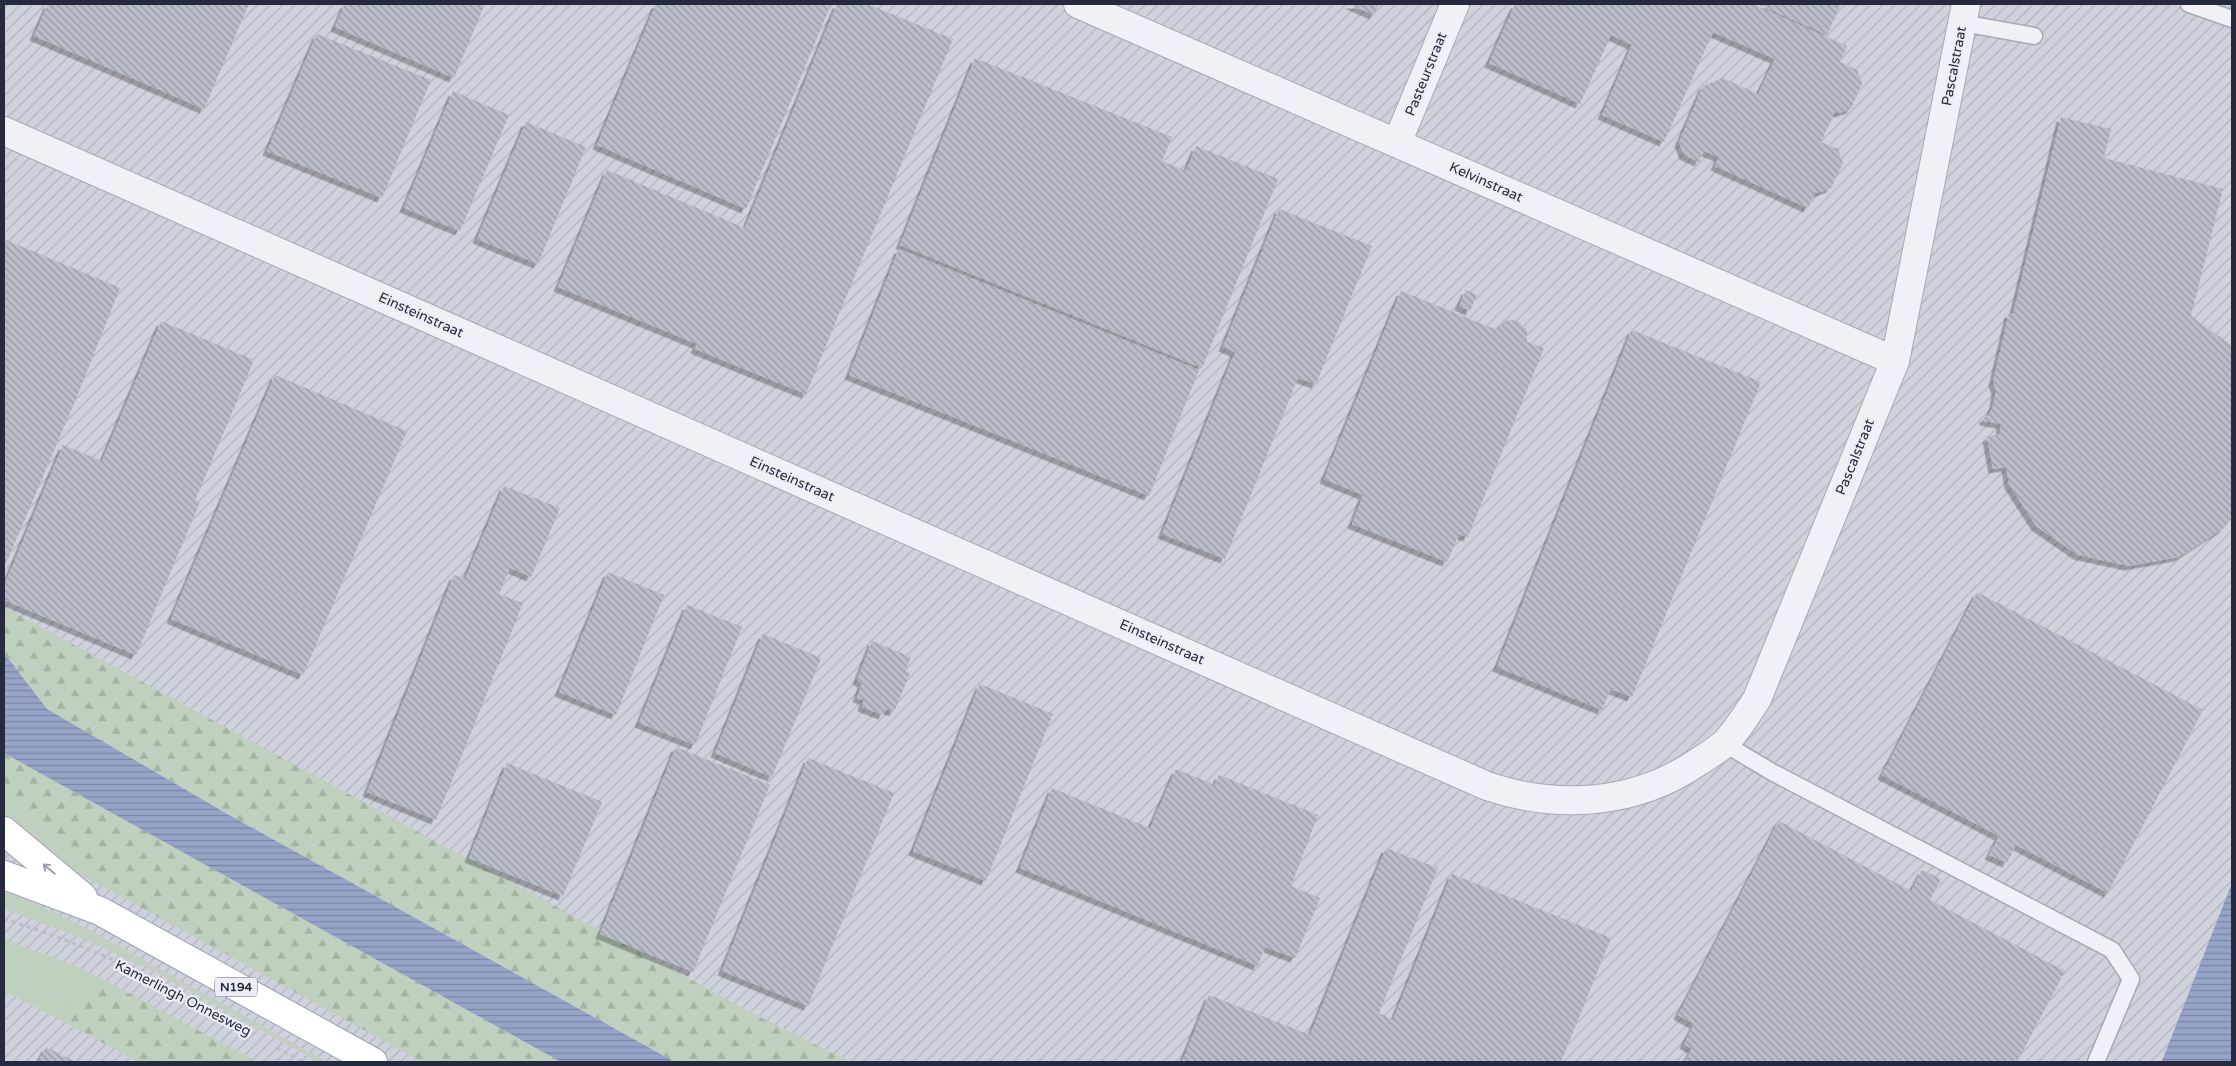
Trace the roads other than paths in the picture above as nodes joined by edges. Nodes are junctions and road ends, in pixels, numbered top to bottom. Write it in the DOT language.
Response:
graph roads {
  1 [pos="1078,4"];
  2 [pos="1455,4"];
  3 [pos="2189,4"];
  4 [pos="1964,13"];
  5 [pos="2232,19"];
  6 [pos="2034,36"];
  7 [pos="4,131"];
  8 [pos="1398,144"];
  9 [pos="1895,361"];
  10 [pos="1724,744"];
  11 [pos="1586,801"];
  12 [pos="4,830"];
  13 [pos="4,875"];
  14 [pos="100,911"];
  15 [pos="373,1062"];
  16 [pos="2096,1062"];
  1 -- 8 [label="street, Kelvinstraat"];
  2 -- 8 [label="street, Pasteurstraat"];
  3 -- 5 [label="lane"];
  4 -- 6 [label="lane"];
  4 -- 9 [label="street, Pascalstraat"];
  7 -- 11 [label="street, Einsteinstraat"];
  8 -- 9 [label="street, Kelvinstraat"];
  9 -- 10 [label="street, Pascalstraat"];
  10 -- 11 [label="street, Pascalstraat"];
  10 -- 16 [label="lane"];
  14 -- 12 [label="main road, N194, one-way"];
  13 -- 14 [label="main road, N194"];
  14 -- 15 [label="main road, N194"];
}
